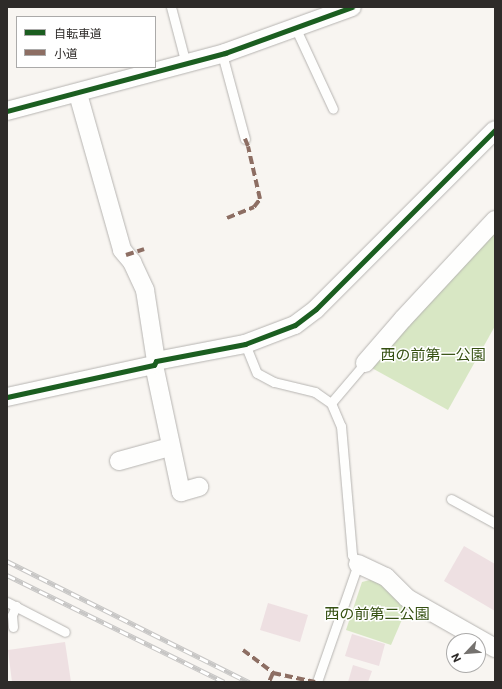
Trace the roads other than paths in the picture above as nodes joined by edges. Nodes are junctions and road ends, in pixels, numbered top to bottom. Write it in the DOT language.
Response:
graph roads {
  1 [pos="171,7"];
  2 [pos="352,7"];
  3 [pos="295,27"];
  4 [pos="222,54"];
  5 [pos="186,64"];
  6 [pos="78,94"];
  7 [pos="333,109"];
  8 [pos="7,111"];
  9 [pos="494,134"];
  10 [pos="245,139"];
  11 [pos="495,220"];
  12 [pos="245,344"];
  13 [pos="155,363"];
  14 [pos="365,363"];
  15 [pos="7,397"];
  16 [pos="331,403"];
  17 [pos="170,447"];
  18 [pos="129,454"];
  19 [pos="199,487"];
  20 [pos="450,499"];
  21 [pos="495,523"];
  22 [pos="358,564"];
  23 [pos="11,604"];
  24 [pos="13,627"];
  25 [pos="65,632"];
  26 [pos="495,648"];
  27 [pos="317,682"];
  1 -- 5 [label="lane"];
  2 -- 3 [label="street"];
  3 -- 4 [label="street"];
  3 -- 7 [label="lane"];
  4 -- 5 [label="street"];
  4 -- 10 [label="lane"];
  5 -- 6 [label="street"];
  6 -- 8 [label="street"];
  6 -- 13 [label="street"];
  9 -- 12 [label="street"];
  11 -- 14 [label="street"];
  12 -- 13 [label="street"];
  12 -- 16 [label="lane"];
  13 -- 15 [label="street"];
  13 -- 17 [label="street"];
  14 -- 16 [label="lane"];
  16 -- 22 [label="lane"];
  17 -- 18 [label="street"];
  17 -- 19 [label="street"];
  20 -- 21 [label="lane"];
  22 -- 26 [label="street"];
  22 -- 27 [label="lane"];
  23 -- 24 [label="lane"];
  23 -- 25 [label="lane"];
}
